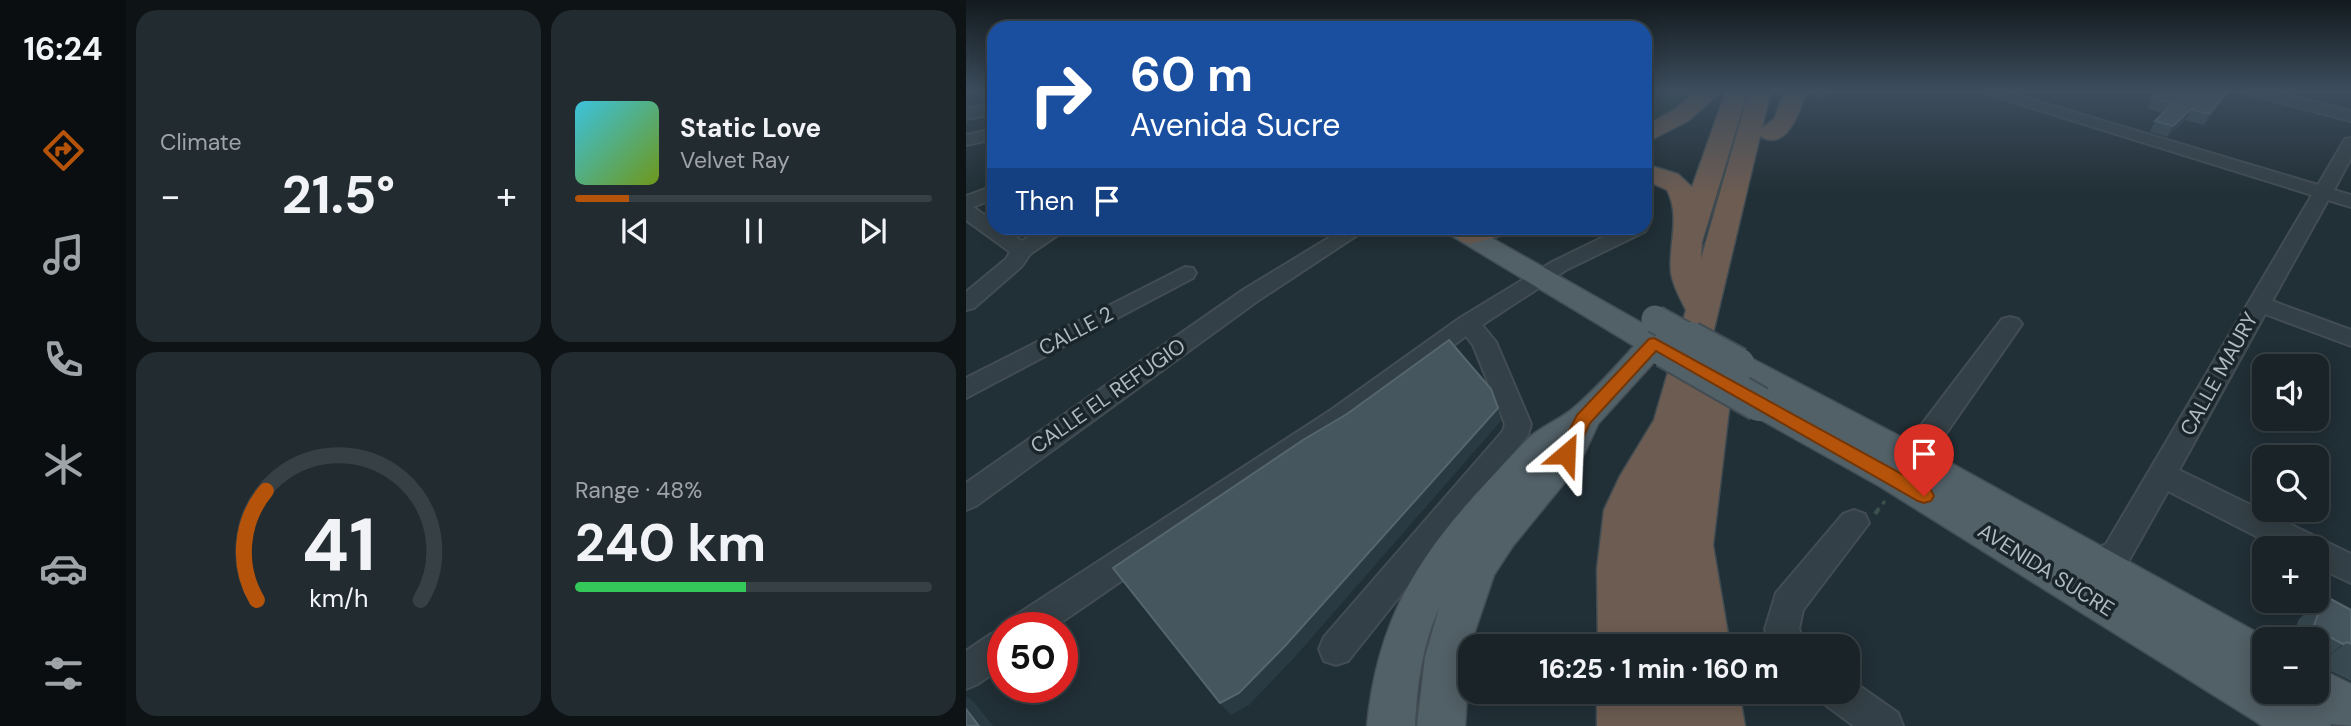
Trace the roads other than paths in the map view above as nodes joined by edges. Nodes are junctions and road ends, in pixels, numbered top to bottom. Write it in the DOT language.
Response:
graph roads {
  1 [pos="1726,125"];
  2 [pos="1753,125"];
  3 [pos="1781,125"];
  4 [pos="2107,125"];
  5 [pos="987,136"];
  6 [pos="966,140"];
  7 [pos="2351,143"];
  8 [pos="1652,174"];
  9 [pos="2323,192"];
  10 [pos="987,195"];
  11 [pos="2351,201"];
  12 [pos="966,203"];
  13 [pos="966,211"];
  14 [pos="987,226"];
  15 [pos="1000,235"];
  16 [pos="1046,235"];
  17 [pos="1346,235"];
  18 [pos="1490,235"];
  19 [pos="1613,235"];
  20 [pos="1687,242"];
  21 [pos="1021,250"];
  22 [pos="1549,272"];
  23 [pos="1185,273"];
  24 [pos="966,303"];
  25 [pos="2258,304"];
  26 [pos="1715,310"];
  27 [pos="1468,323"];
  28 [pos="2010,324"];
  29 [pos="1658,337"];
  30 [pos="2351,338"];
  31 [pos="966,389"];
  32 [pos="1583,420"];
  33 [pos="1672,421"];
  34 [pos="1938,473"];
  35 [pos="2162,475"];
  36 [pos="966,499"];
  37 [pos="1854,523"];
  38 [pos="2285,536"];
  39 [pos="2329,558"];
  40 [pos="2351,569"];
  41 [pos="2080,572"];
  42 [pos="1049,612"];
  43 [pos="1622,634"];
  44 [pos="1662,634"];
  45 [pos="1704,634"];
  46 [pos="1784,634"];
  47 [pos="1336,649"];
  48 [pos="2252,654"];
  49 [pos="987,657"];
  50 [pos="966,672"];
  51 [pos="2329,697"];
  52 [pos="1623,704"];
  53 [pos="1670,704"];
  54 [pos="1715,704"];
  55 [pos="1855,704"];
  56 [pos="2351,710"];
  57 [pos="1391,726"];
  58 [pos="1441,726"];
  59 [pos="1623,726"];
  60 [pos="1673,726"];
  61 [pos="1719,726"];
  62 [pos="1885,726"];
  63 [pos="2307,726"];
  1 -- 20 [label="highway"];
  2 -- 26 [label="highway"];
  3 -- 26 [label="highway"];
  4 -- 9 [label="street"];
  5 -- 6 [label="street"];
  7 -- 9 [label="street, CALLE MAURY"];
  8 -- 20 [label="highway"];
  9 -- 11 [label="street"];
  9 -- 25 [label="street, CALLE MAURY"];
  10 -- 12 [label="street"];
  13 -- 14 [label="street"];
  15 -- 21 [label="street"];
  16 -- 21 [label="street"];
  17 -- 36 [label="street, CALLE EL REFUGIO"];
  18 -- 22 [label="main road, AVENIDA SUCRE"];
  19 -- 22 [label="street"];
  20 -- 26 [label="highway"];
  21 -- 24 [label="street"];
  22 -- 27 [label="street"];
  22 -- 29 [label="main road, AVENIDA SUCRE"];
  23 -- 31 [label="street, CALLE 2"];
  25 -- 30 [label="street"];
  25 -- 35 [label="street, CALLE MAURY"];
  26 -- 33 [label="highway"];
  26 -- 45 [label="highway"];
  27 -- 42 [label="street"];
  27 -- 47 [label="street"];
  28 -- 34 [label="street"];
  29 -- 32 [label="main road"];
  29 -- 34 [label="main road, AVENIDA SUCRE, bridge"];
  29 -- 41 [label="main road, AVENIDA SUCRE, bridge"];
  32 -- 57 [label="main road"];
  32 -- 58 [label="main road"];
  33 -- 43 [label="highway"];
  33 -- 44 [label="highway"];
  34 -- 41 [label="main road, AVENIDA SUCRE"];
  35 -- 38 [label="street"];
  35 -- 41 [label="street, CALLE MAURY"];
  37 -- 46 [label="street"];
  39 -- 40 [label="street"];
  41 -- 48 [label="main road, AVENIDA SUCRE"];
  41 -- 63 [label="main road, AVENIDA SUCRE"];
  49 -- 50 [label="street"];
  51 -- 56 [label="main road"];
  52 -- 59 [label="highway"];
  53 -- 60 [label="highway"];
  54 -- 61 [label="highway"];
  55 -- 62 [label="street"];
}
